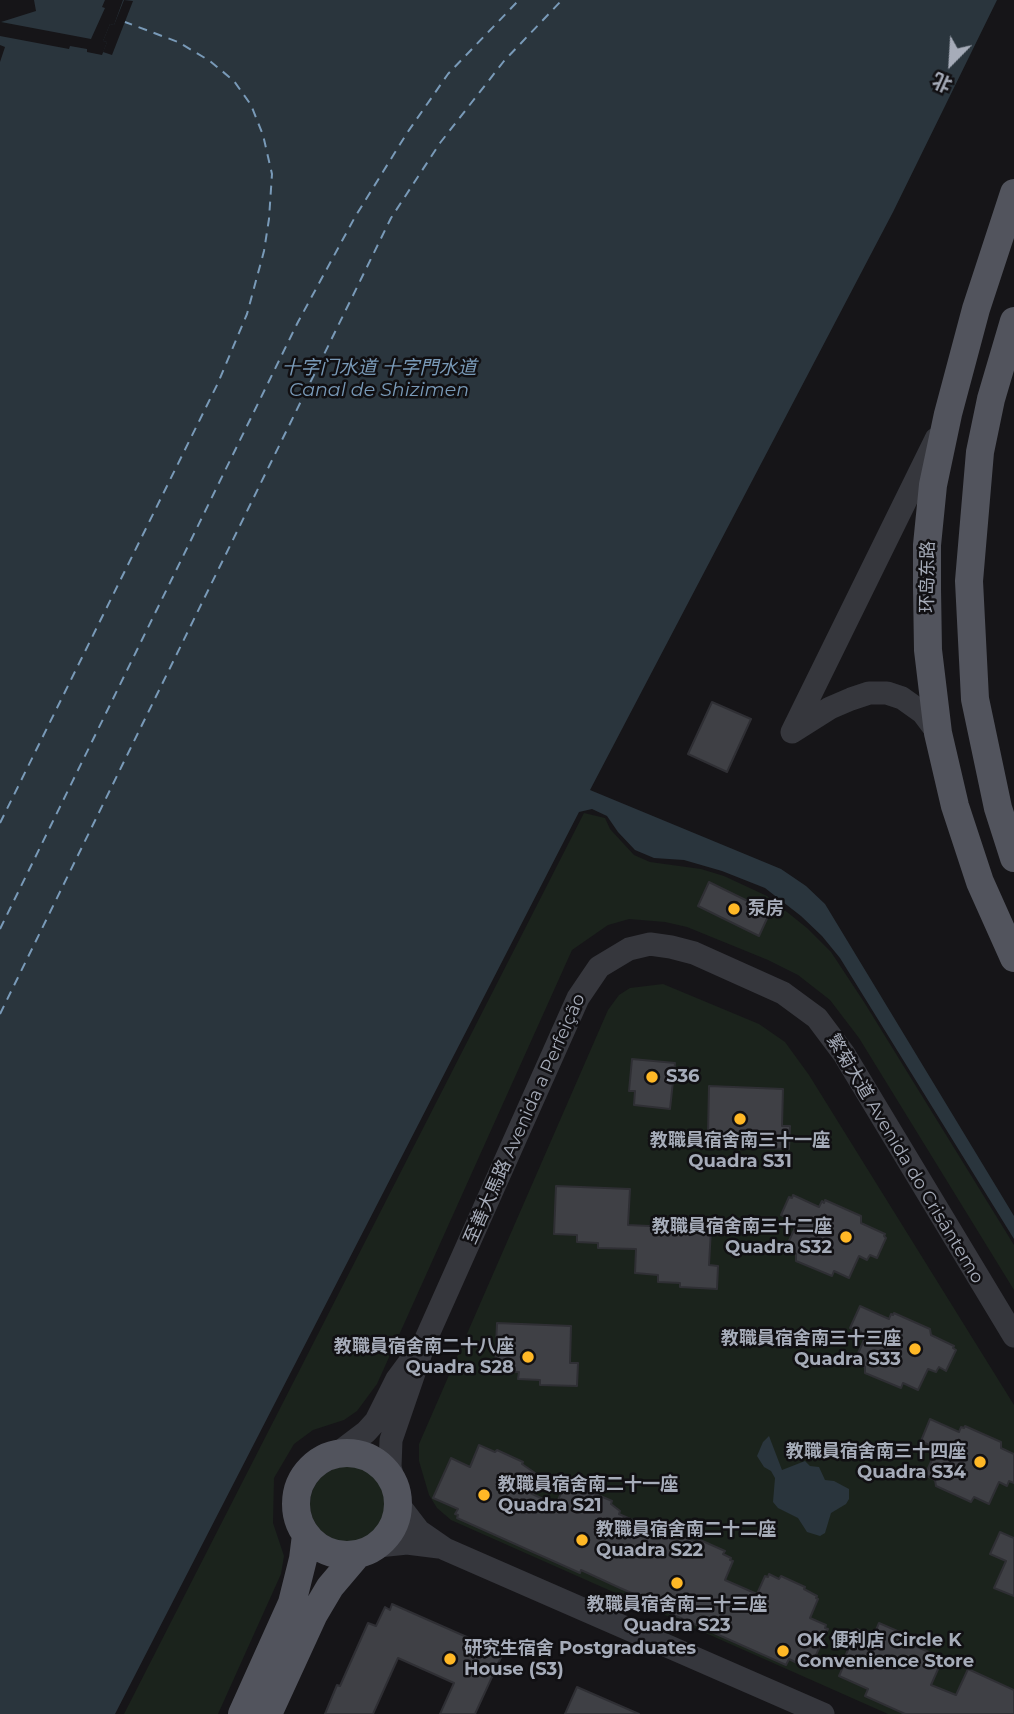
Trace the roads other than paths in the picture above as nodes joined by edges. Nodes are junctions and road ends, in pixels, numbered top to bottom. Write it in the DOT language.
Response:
graph roads {
  1 [pos="1014,193"];
  2 [pos="1014,321"];
  3 [pos="948,414"];
  4 [pos="938,733"];
  5 [pos="1014,858"];
  6 [pos="1014,958"];
  7 [pos="783,993"];
  8 [pos="1014,1336"];
  9 [pos="425,1342"];
  10 [pos="337,1454"];
  11 [pos="396,1494"];
  12 [pos="306,1535"];
  13 [pos="446,1549"];
  14 [pos="368,1550"];
  15 [pos="242,1714"];
  16 [pos="268,1714"];
  17 [pos="823,1714"];
  1 -- 3 [label="main road, 环岛东路"];
  2 -- 5 [label="main road"];
  3 -- 4 [label="main road, 环岛东路"];
  3 -- 4 [label="street"];
  4 -- 6 [label="main road, 环岛东路"];
  7 -- 8 [label="street, 繁菊大道 Avenida do Crisântemo"];
  7 -- 9 [label="street, 至善大馬路 Avenida a Perfeição"];
  9 -- 10 [label="street, 至善大馬路 Avenida a Perfeição"];
  9 -- 11 [label="street, 至善大馬路 Avenida a Perfeição"];
  10 -- 11 [label="main road"];
  10 -- 12 [label="main road"];
  11 -- 13 [label="street"];
  11 -- 14 [label="main road"];
  12 -- 14 [label="main road"];
  12 -- 15 [label="main road"];
  13 -- 14 [label="street"];
  13 -- 17 [label="street"];
  14 -- 16 [label="main road"];
}
